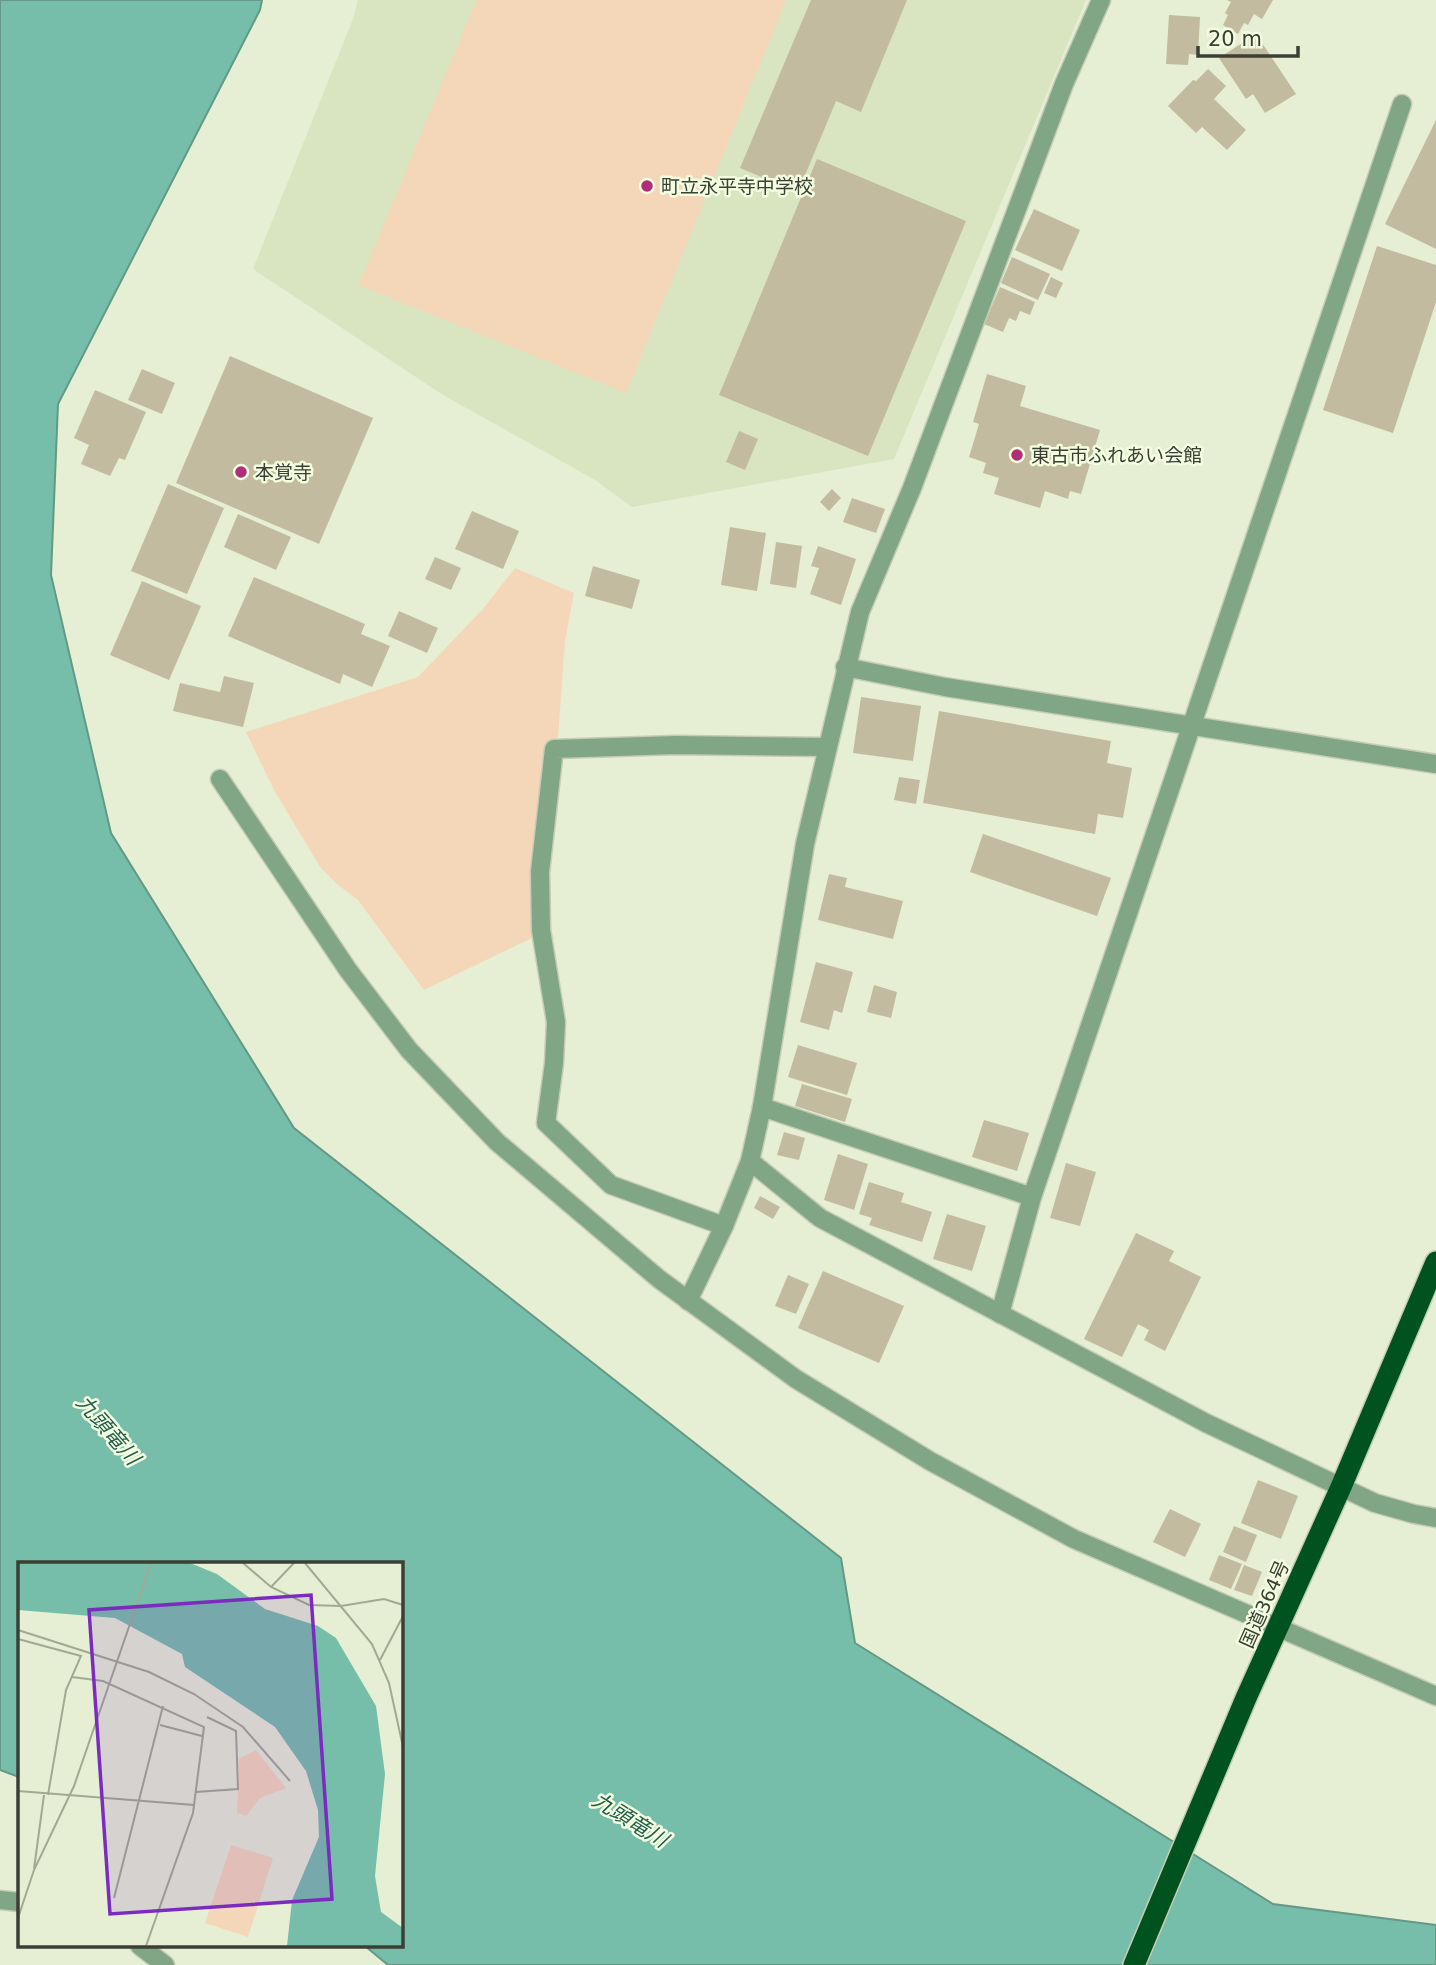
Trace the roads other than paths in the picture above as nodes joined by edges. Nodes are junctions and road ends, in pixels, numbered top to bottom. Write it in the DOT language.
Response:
graph roads {
  1 [pos="1101,0"];
  2 [pos="1402,104"];
  3 [pos="845,667"];
  4 [pos="1194,725"];
  5 [pos="827,747"];
  6 [pos="1436,764"];
  7 [pos="220,779"];
  8 [pos="762,1107"];
  9 [pos="750,1161"];
  10 [pos="1032,1197"];
  11 [pos="724,1226"];
  12 [pos="1436,1262"];
  13 [pos="688,1301"];
  14 [pos="1000,1314"];
  15 [pos="1341,1487"];
  16 [pos="1436,1517"];
  17 [pos="1278,1628"];
  18 [pos="1436,1696"];
  19 [pos="0,1900"];
  20 [pos="18,1902"];
  21 [pos="143,1948"];
  22 [pos="165,1965"];
  23 [pos="1134,1965"];
  1 -- 3 [label="street"];
  2 -- 4 [label="street"];
  3 -- 4 [label="street"];
  3 -- 5 [label="street"];
  4 -- 6 [label="street"];
  4 -- 10 [label="street"];
  5 -- 8 [label="street"];
  5 -- 11 [label="street"];
  7 -- 13 [label="street"];
  8 -- 9 [label="street"];
  8 -- 10 [label="street"];
  9 -- 11 [label="street"];
  9 -- 14 [label="street"];
  10 -- 14 [label="street"];
  11 -- 13 [label="street"];
  12 -- 15 [label="highway, 国道364号"];
  13 -- 17 [label="street"];
  14 -- 15 [label="street"];
  15 -- 16 [label="street"];
  15 -- 17 [label="highway, 国道364号"];
  17 -- 18 [label="street"];
  17 -- 23 [label="highway, 国道364号"];
  19 -- 20 [label="street"];
  21 -- 22 [label="street"];
}
